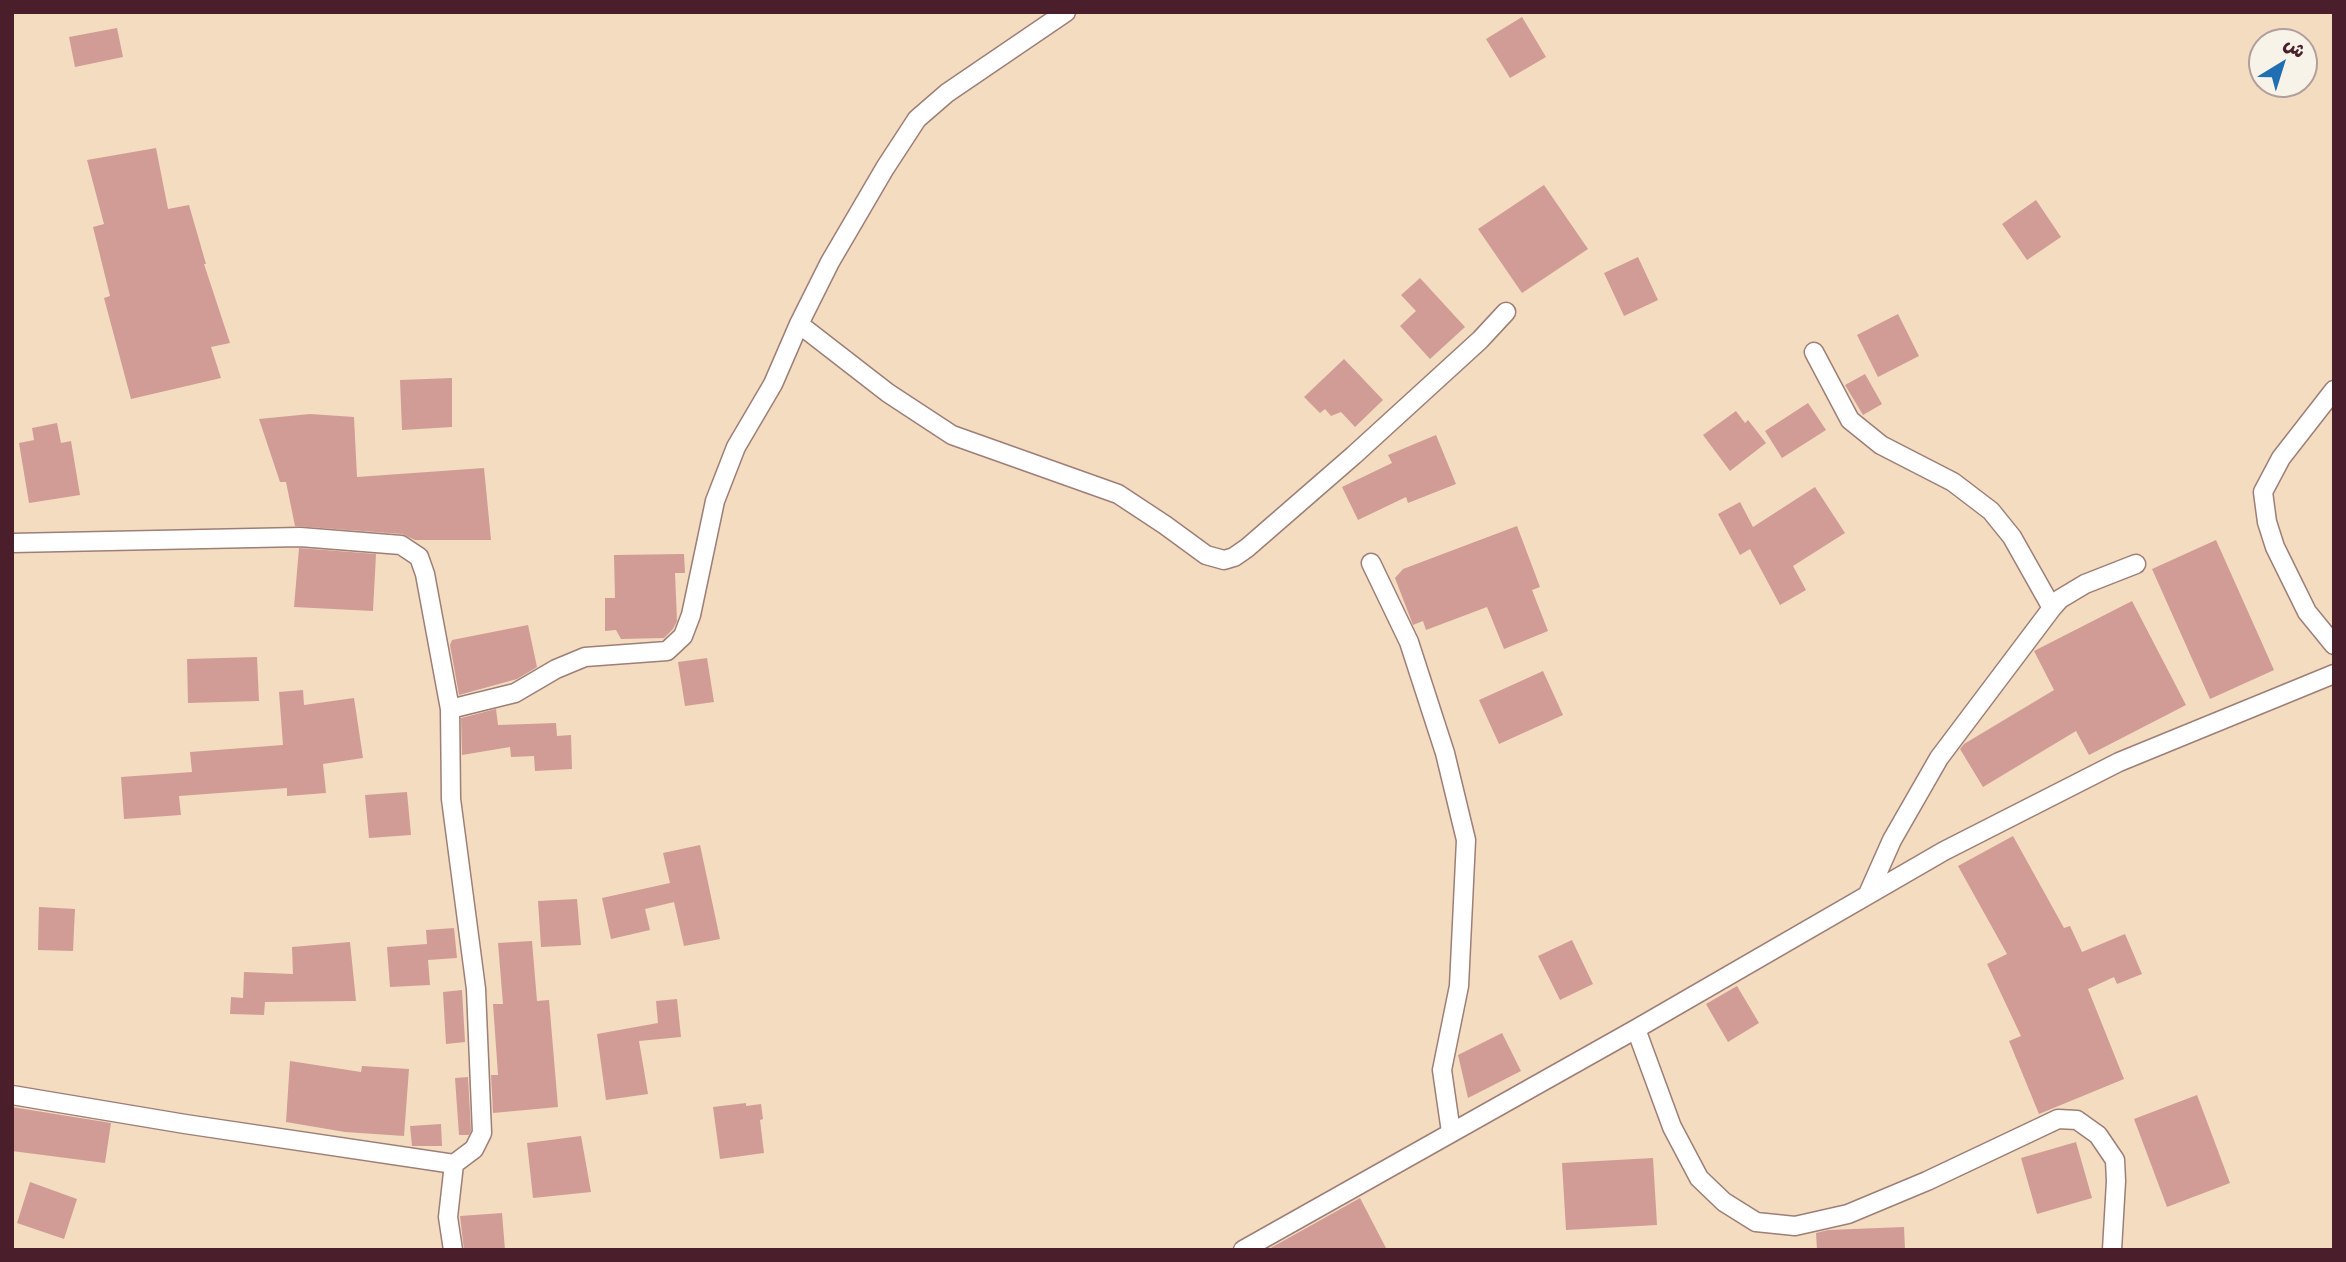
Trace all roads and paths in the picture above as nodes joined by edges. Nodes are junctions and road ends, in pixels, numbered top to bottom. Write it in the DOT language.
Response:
graph roads {
  1 [pos="1066,12"];
  2 [pos="1506,312"];
  3 [pos="799,324"];
  4 [pos="1814,352"];
  5 [pos="2334,390"];
  6 [pos="12,543"];
  7 [pos="1371,563"];
  8 [pos="2136,564"];
  9 [pos="2052,608"];
  10 [pos="2334,645"];
  11 [pos="2334,674"];
  12 [pos="450,709"];
  13 [pos="1868,894"];
  14 [pos="1636,1029"];
  15 [pos="12,1095"];
  16 [pos="1451,1132"];
  17 [pos="454,1164"];
  18 [pos="453,1250"];
  19 [pos="1243,1250"];
  20 [pos="2112,1250"];
  1 -- 3 [label="street"];
  2 -- 3 [label="street"];
  3 -- 12 [label="street"];
  4 -- 9 [label="street"];
  5 -- 10 [label="street"];
  6 -- 12 [label="street"];
  7 -- 16 [label="street"];
  8 -- 9 [label="street"];
  9 -- 13 [label="street"];
  11 -- 13 [label="street"];
  12 -- 17 [label="street"];
  13 -- 14 [label="street"];
  14 -- 16 [label="street"];
  14 -- 20 [label="street"];
  15 -- 17 [label="street"];
  16 -- 19 [label="street"];
  17 -- 18 [label="street"];
}
